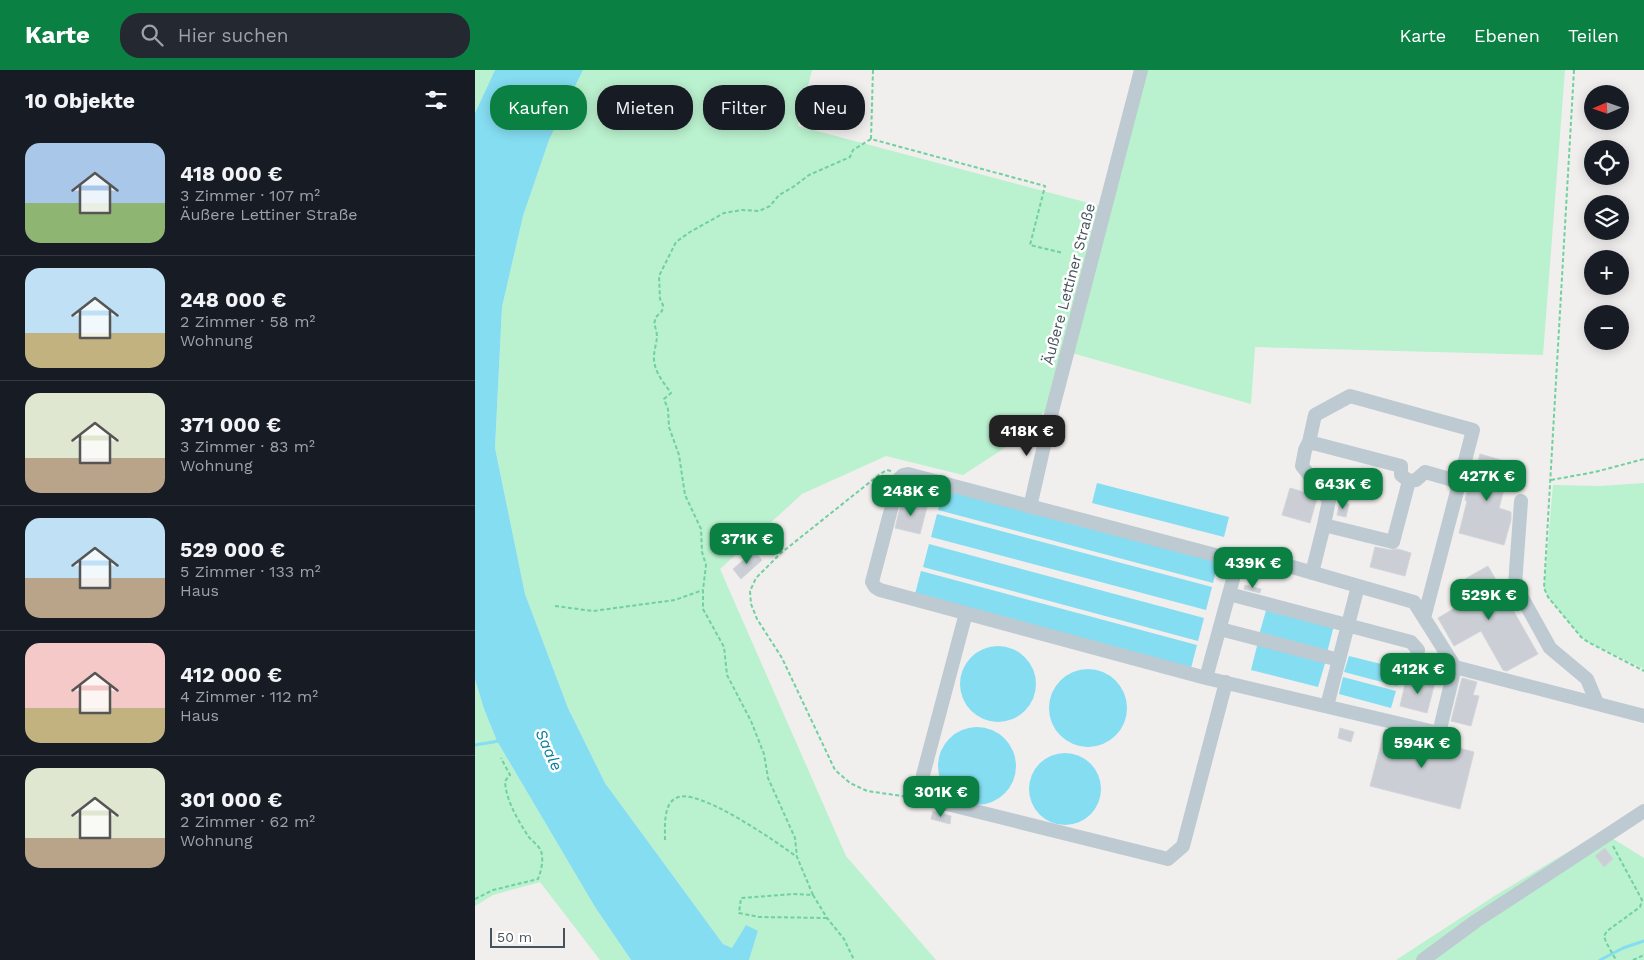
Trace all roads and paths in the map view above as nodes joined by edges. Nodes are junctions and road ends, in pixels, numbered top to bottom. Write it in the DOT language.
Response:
graph roads {
  1 [pos="873,70"];
  2 [pos="1141,70"];
  3 [pos="1574,70"];
  4 [pos="871,139"];
  5 [pos="1063,252"];
  6 [pos="1309,442"];
  7 [pos="1644,459"];
  8 [pos="903,475"];
  9 [pos="1551,480"];
  10 [pos="1409,481"];
  11 [pos="1460,482"];
  12 [pos="1521,501"];
  13 [pos="1030,507"];
  14 [pos="1324,524"];
  15 [pos="1238,561"];
  16 [pos="1312,573"];
  17 [pos="1358,586"];
  18 [pos="703,590"];
  19 [pos="1229,594"];
  20 [pos="555,606"];
  21 [pos="966,613"];
  22 [pos="1424,618"];
  23 [pos="1348,626"];
  24 [pos="1220,629"];
  25 [pos="1339,660"];
  26 [pos="1455,667"];
  27 [pos="1644,671"];
  28 [pos="1412,674"];
  29 [pos="1207,678"];
  30 [pos="1226,682"];
  31 [pos="1597,703"];
  32 [pos="1327,706"];
  33 [pos="1644,716"];
  34 [pos="501,758"];
  35 [pos="915,798"];
  36 [pos="1644,811"];
  37 [pos="1607,835"];
  38 [pos="665,840"];
  39 [pos="797,857"];
  40 [pos="813,895"];
  41 [pos="475,899"];
  42 [pos="827,918"];
  43 [pos="1644,955"];
  44 [pos="854,960"];
  45 [pos="1423,960"];
  46 [pos="1615,960"];
  47 [pos="1633,960"];
  1 -- 4 [label="path"];
  2 -- 13 [label="street, Äußere Lettiner Straße"];
  3 -- 9 [label="path"];
  4 -- 5 [label="path"];
  4 -- 18 [label="path"];
  6 -- 10 [label="street"];
  6 -- 11 [label="street"];
  6 -- 14 [label="street"];
  7 -- 9 [label="path"];
  8 -- 13 [label="street"];
  8 -- 21 [label="street"];
  8 -- 35 [label="path"];
  9 -- 27 [label="path"];
  10 -- 11 [label="street"];
  10 -- 14 [label="street"];
  11 -- 22 [label="street"];
  12 -- 31 [label="street"];
  13 -- 15 [label="street"];
  14 -- 16 [label="street"];
  15 -- 16 [label="street"];
  15 -- 19 [label="street"];
  16 -- 17 [label="street"];
  17 -- 22 [label="street"];
  17 -- 23 [label="street"];
  18 -- 20 [label="path"];
  18 -- 39 [label="path"];
  19 -- 23 [label="street"];
  19 -- 24 [label="street"];
  21 -- 29 [label="street"];
  21 -- 30 [label="street"];
  22 -- 26 [label="street"];
  23 -- 25 [label="street"];
  23 -- 28 [label="street"];
  24 -- 25 [label="street"];
  24 -- 29 [label="street"];
  25 -- 32 [label="street"];
  26 -- 31 [label="street"];
  26 -- 32 [label="street"];
  29 -- 30 [label="street"];
  30 -- 32 [label="street"];
  31 -- 33 [label="street"];
  34 -- 41 [label="path"];
  36 -- 37 [label="street"];
  37 -- 45 [label="street"];
  37 -- 46 [label="path"];
  38 -- 39 [label="path"];
  39 -- 40 [label="path"];
  40 -- 42 [label="path"];
  40 -- 42 [label="path"];
  42 -- 44 [label="path"];
  43 -- 47 [label="path"];
}
